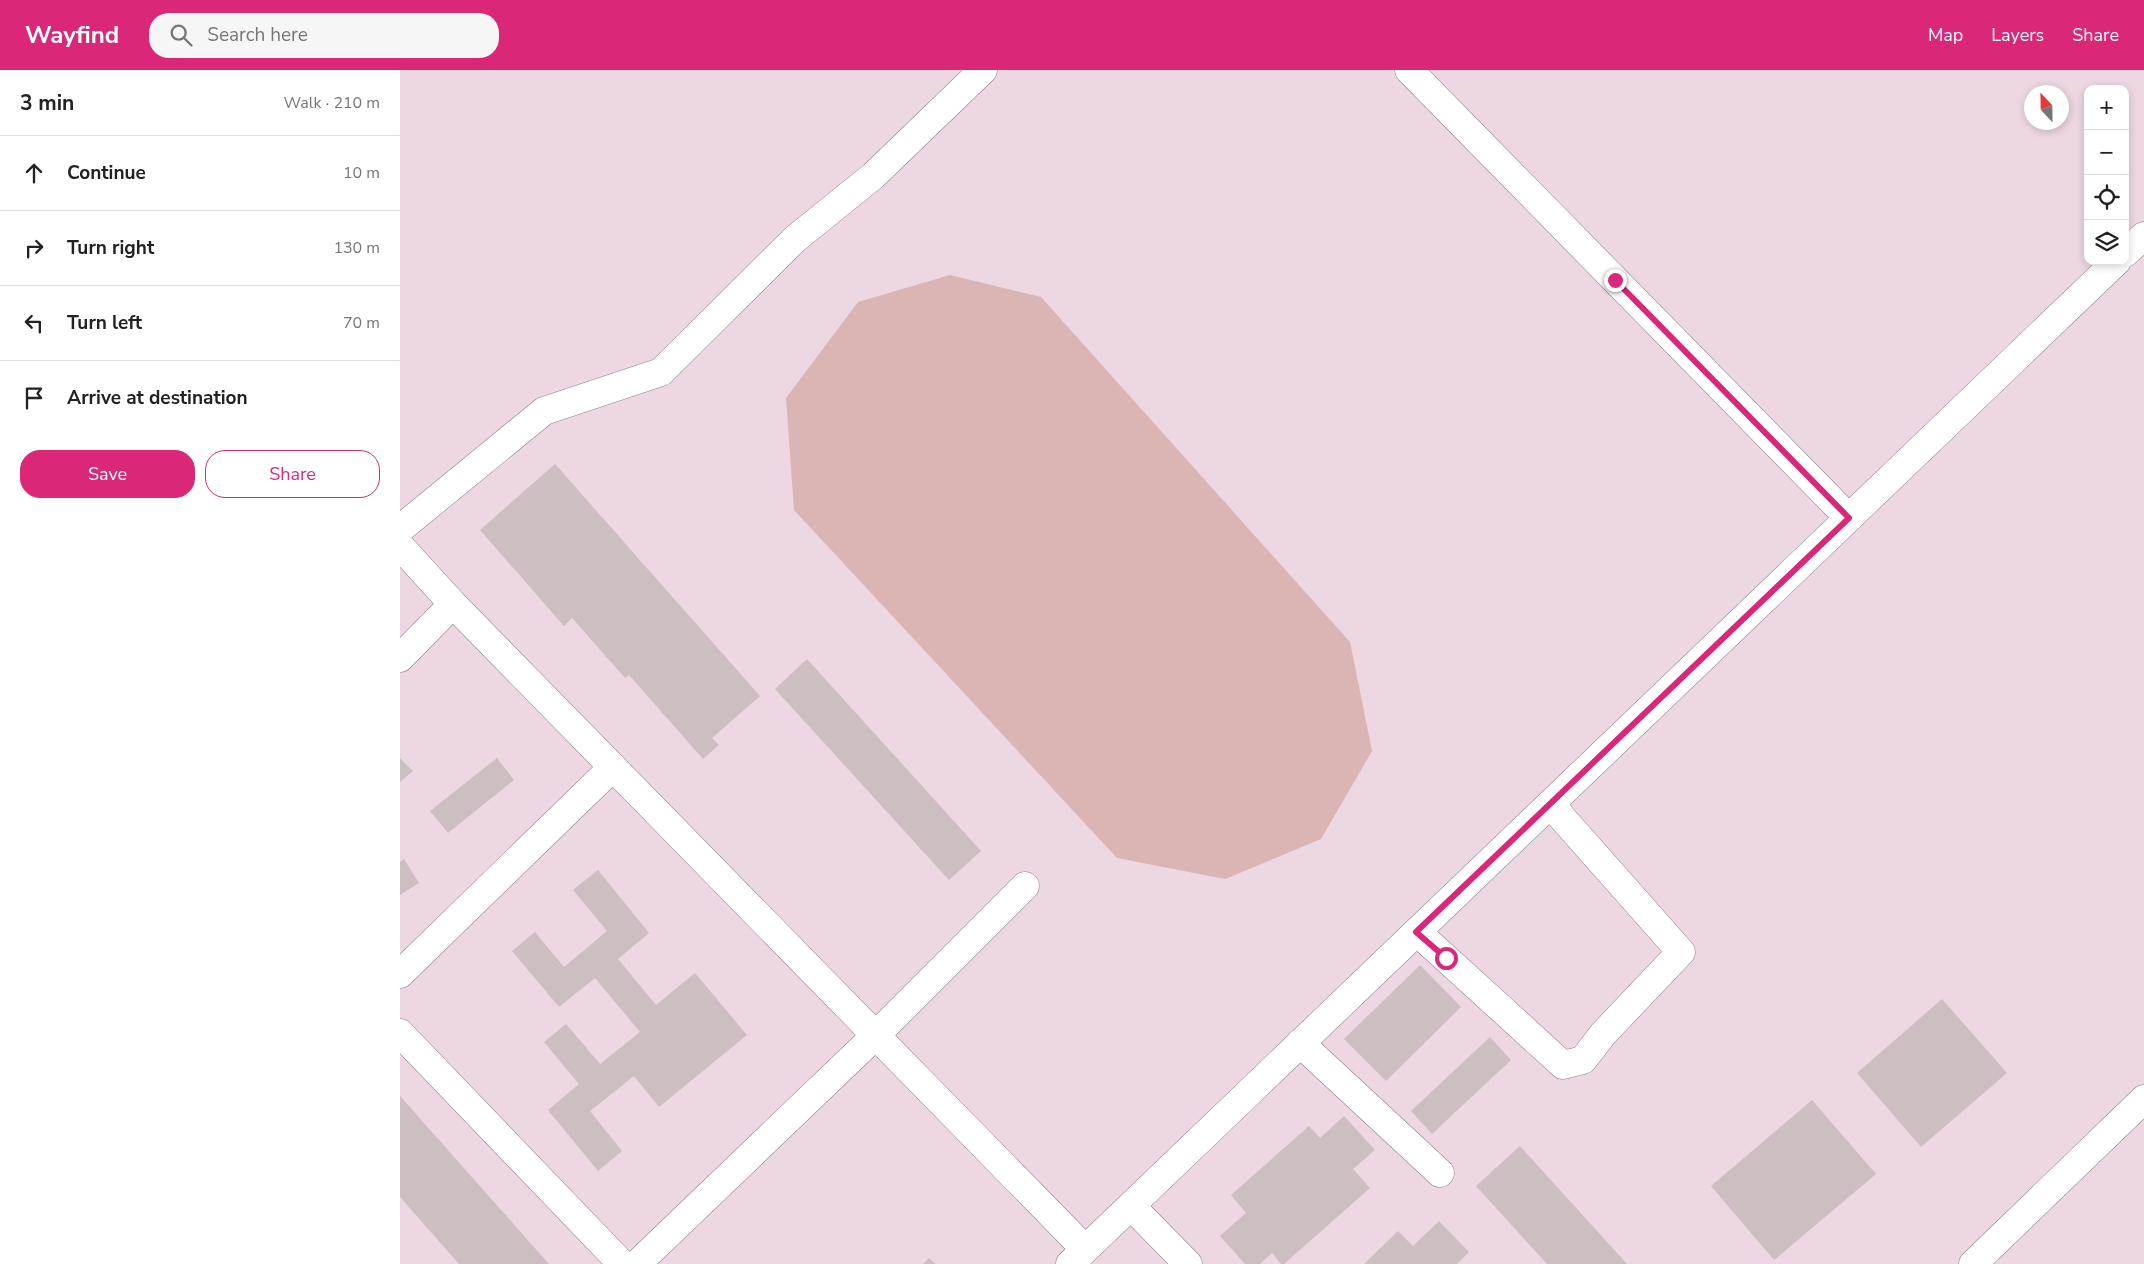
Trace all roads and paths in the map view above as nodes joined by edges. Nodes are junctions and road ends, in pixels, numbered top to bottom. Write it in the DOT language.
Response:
graph roads {
  1 [pos="983,70"];
  2 [pos="1409,70"];
  3 [pos="2144,236"];
  4 [pos="2129,250"];
  5 [pos="2113,265"];
  6 [pos="1849,518"];
  7 [pos="400,529"];
  8 [pos="400,546"];
  9 [pos="453,604"];
  10 [pos="400,658"];
  11 [pos="613,767"];
  12 [pos="1550,804"];
  13 [pos="1025,886"];
  14 [pos="1416,932"];
  15 [pos="400,974"];
  16 [pos="400,1033"];
  17 [pos="876,1035"];
  18 [pos="1300,1043"];
  19 [pos="2144,1098"];
  20 [pos="1440,1173"];
  21 [pos="1130,1206"];
  22 [pos="1077,1256"];
  23 [pos="622,1264"];
  24 [pos="637,1264"];
  25 [pos="1188,1264"];
  26 [pos="1973,1264"];
  1 -- 7 [label="lane"];
  2 -- 6 [label="lane"];
  3 -- 4 [label="lane"];
  5 -- 6 [label="lane"];
  6 -- 12 [label="lane"];
  8 -- 9 [label="lane"];
  9 -- 10 [label="lane"];
  9 -- 11 [label="lane"];
  11 -- 15 [label="lane"];
  11 -- 17 [label="lane"];
  12 -- 14 [label="lane"];
  12 -- 14 [label="lane"];
  13 -- 17 [label="lane"];
  14 -- 18 [label="lane"];
  16 -- 23 [label="lane"];
  17 -- 22 [label="lane"];
  17 -- 24 [label="lane"];
  18 -- 20 [label="lane"];
  18 -- 21 [label="lane"];
  19 -- 26 [label="lane"];
  21 -- 22 [label="lane"];
  21 -- 25 [label="lane"];
}
